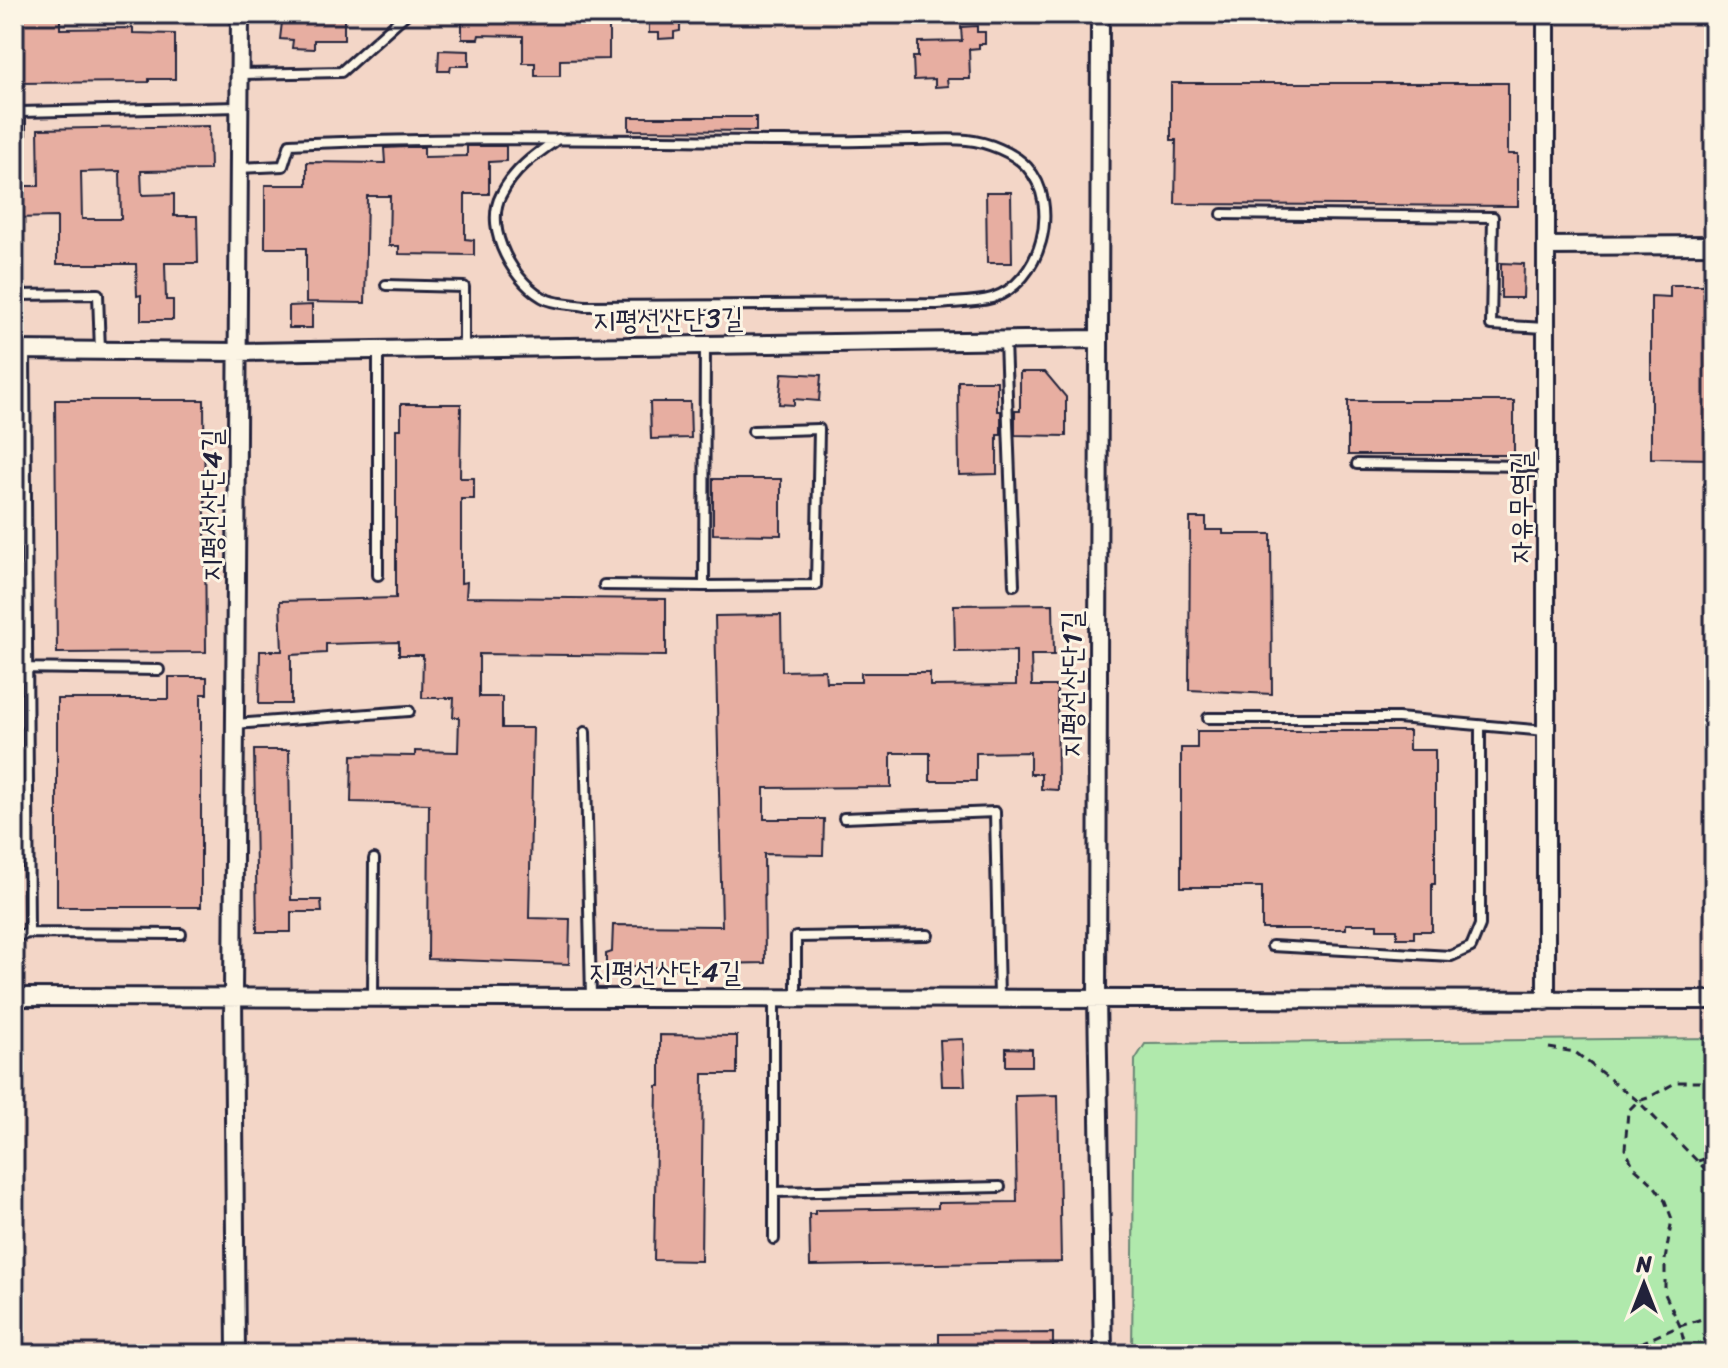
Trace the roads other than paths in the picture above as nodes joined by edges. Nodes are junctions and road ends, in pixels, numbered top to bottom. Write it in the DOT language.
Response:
graph roads {
  1 [pos="240,14"];
  2 [pos="406,14"];
  3 [pos="1100,14"];
  4 [pos="1546,14"];
  5 [pos="240,74"];
  6 [pos="240,107"];
  7 [pos="558,139"];
  8 [pos="14,161"];
  9 [pos="239,168"];
  10 [pos="1222,214"];
  11 [pos="1714,245"];
  12 [pos="1546,246"];
  13 [pos="386,285"];
  14 [pos="14,295"];
  15 [pos="1546,328"];
  16 [pos="1098,339"];
  17 [pos="1005,340"];
  18 [pos="705,345"];
  19 [pos="464,348"];
  20 [pos="20,350"];
  21 [pos="378,350"];
  22 [pos="100,351"];
  23 [pos="238,352"];
  24 [pos="14,400"];
  25 [pos="25,400"];
  26 [pos="753,431"];
  27 [pos="1357,464"];
  28 [pos="1546,466"];
  29 [pos="378,575"];
  30 [pos="604,585"];
  31 [pos="1014,585"];
  32 [pos="704,586"];
  33 [pos="14,668"];
  34 [pos="26,668"];
  35 [pos="159,670"];
  36 [pos="409,711"];
  37 [pos="1208,718"];
  38 [pos="235,724"];
  39 [pos="1480,726"];
  40 [pos="1546,731"];
  41 [pos="585,732"];
  42 [pos="844,818"];
  43 [pos="374,859"];
  44 [pos="29,933"];
  45 [pos="181,934"];
  46 [pos="928,935"];
  47 [pos="14,937"];
  48 [pos="1272,946"];
  49 [pos="233,995"];
  50 [pos="373,996"];
  51 [pos="591,996"];
  52 [pos="14,997"];
  53 [pos="774,997"];
  54 [pos="796,997"];
  55 [pos="999,998"];
  56 [pos="1097,998"];
  57 [pos="1714,1000"];
  58 [pos="1546,1001"];
  59 [pos="1000,1187"];
  60 [pos="774,1192"];
  61 [pos="774,1239"];
  62 [pos="236,1354"];
  63 [pos="1103,1354"];
  1 -- 5 [label="street"];
  2 -- 5 [label="lane"];
  3 -- 16 [label="street, 지평선산단1길"];
  4 -- 12 [label="street, 자유무역길"];
  5 -- 6 [label="street"];
  6 -- 8 [label="lane"];
  6 -- 9 [label="street"];
  7 -- 7 [label="lane"];
  7 -- 9 [label="lane"];
  9 -- 23 [label="street"];
  10 -- 15 [label="lane"];
  11 -- 12 [label="street"];
  12 -- 15 [label="street, 자유무역길"];
  13 -- 19 [label="lane"];
  14 -- 22 [label="lane"];
  15 -- 28 [label="street, 자유무역길"];
  16 -- 17 [label="street, 지평선산단3길"];
  16 -- 56 [label="street, 지평선산단1길"];
  17 -- 18 [label="street, 지평선산단3길"];
  17 -- 31 [label="lane"];
  18 -- 19 [label="street, 지평선산단3길"];
  18 -- 32 [label="lane"];
  19 -- 21 [label="street, 지평선산단3길"];
  20 -- 22 [label="street, 지평선산단3길"];
  20 -- 25 [label="lane"];
  21 -- 23 [label="street, 지평선산단3길"];
  21 -- 29 [label="lane"];
  22 -- 23 [label="street, 지평선산단3길"];
  23 -- 38 [label="street, 지평선산단4길"];
  24 -- 25 [label="lane"];
  25 -- 34 [label="lane"];
  26 -- 32 [label="lane"];
  27 -- 28 [label="lane"];
  28 -- 40 [label="street, 자유무역길"];
  30 -- 32 [label="lane"];
  33 -- 34 [label="lane"];
  34 -- 35 [label="lane"];
  34 -- 44 [label="lane"];
  36 -- 38 [label="lane"];
  37 -- 39 [label="lane"];
  38 -- 49 [label="street, 지평선산단4길"];
  39 -- 40 [label="lane"];
  39 -- 48 [label="lane"];
  40 -- 58 [label="street, 자유무역길"];
  41 -- 51 [label="lane"];
  42 -- 55 [label="lane"];
  43 -- 50 [label="lane"];
  44 -- 45 [label="lane"];
  44 -- 47 [label="lane"];
  46 -- 54 [label="lane"];
  49 -- 50 [label="street, 지평선산단4길"];
  49 -- 52 [label="street, 지평선산단4길"];
  49 -- 62 [label="street"];
  50 -- 51 [label="street, 지평선산단4길"];
  51 -- 53 [label="street, 지평선산단4길"];
  53 -- 54 [label="street, 지평선산단4길"];
  53 -- 60 [label="lane"];
  54 -- 55 [label="street, 지평선산단4길"];
  55 -- 56 [label="street, 지평선산단4길"];
  56 -- 58 [label="street"];
  56 -- 63 [label="street, 지평선산단1길"];
  57 -- 58 [label="street"];
  59 -- 60 [label="lane"];
  60 -- 61 [label="lane"];
}
